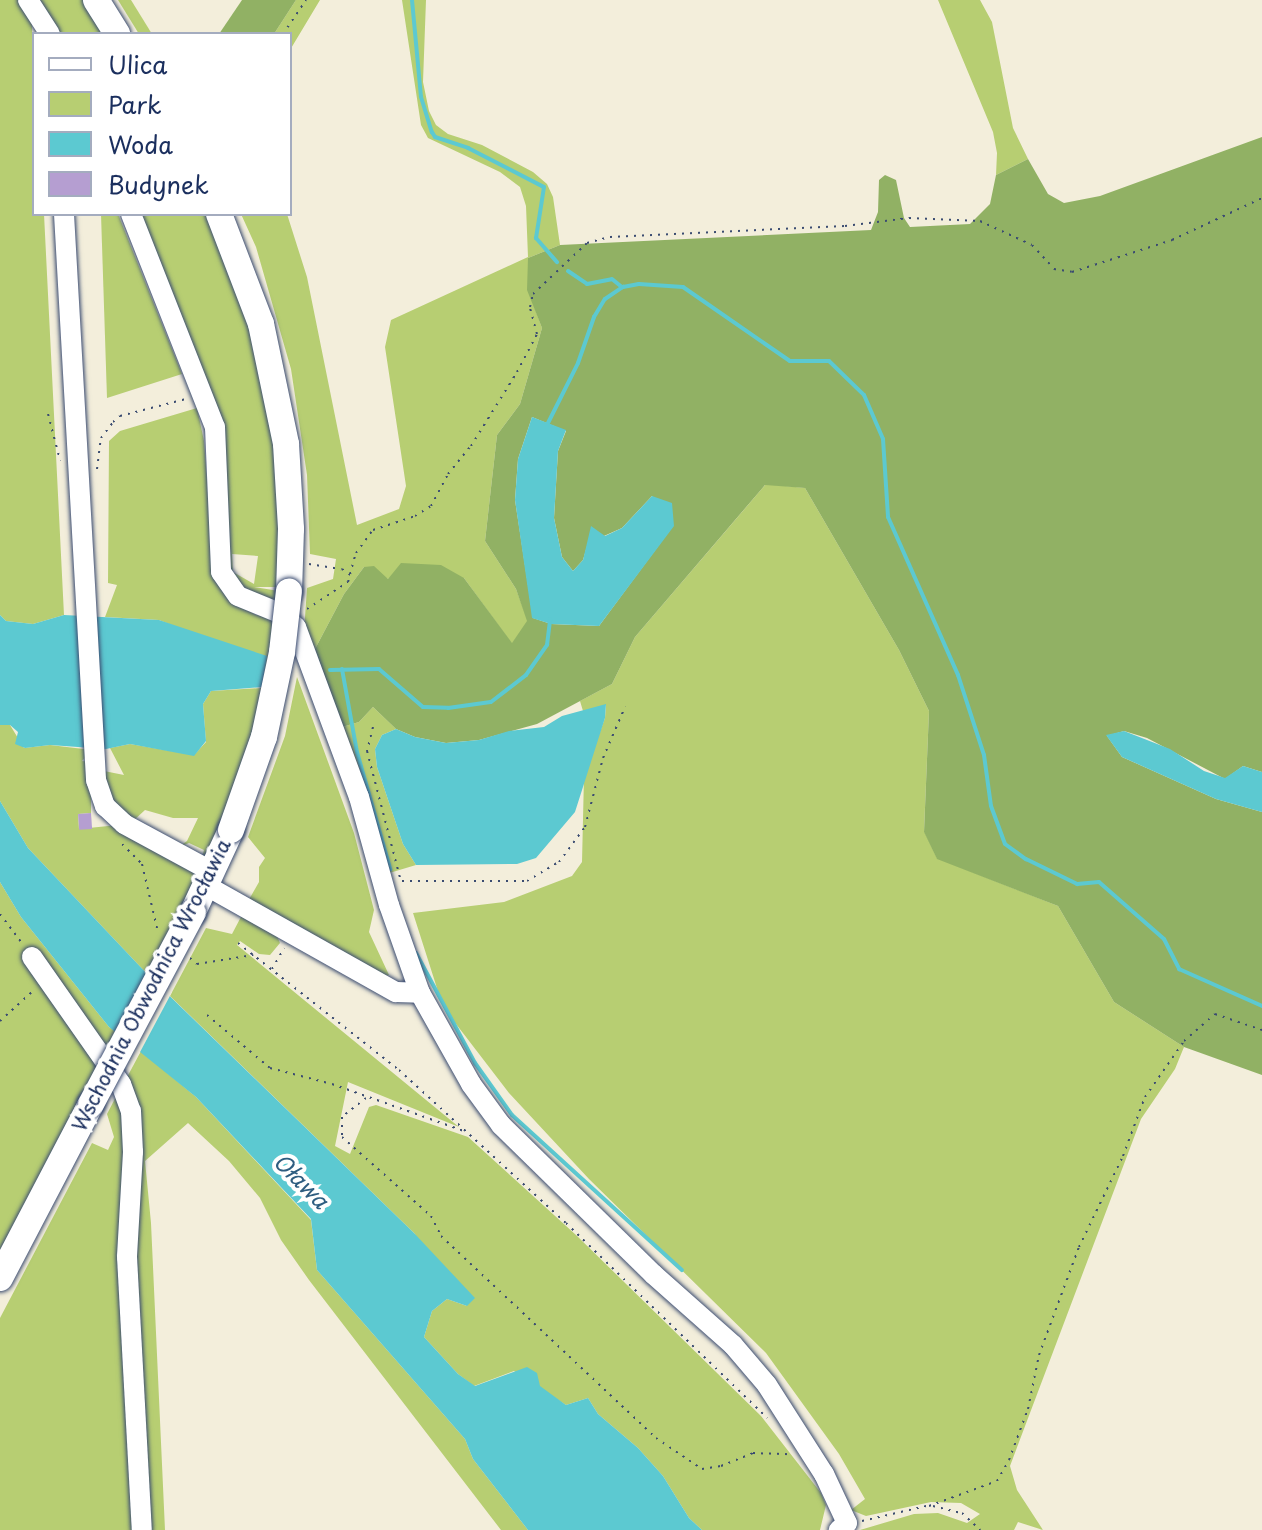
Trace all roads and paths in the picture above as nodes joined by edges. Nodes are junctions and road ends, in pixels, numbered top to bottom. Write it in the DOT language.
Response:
graph roads {
  1 [pos="28,0"];
  2 [pos="96,0"];
  3 [pos="306,0"];
  4 [pos="49,32"];
  5 [pos="116,32"];
  6 [pos="284,32"];
  7 [pos="1262,198"];
  8 [pos="64,216"];
  9 [pos="132,216"];
  10 [pos="220,216"];
  11 [pos="203,395"];
  12 [pos="96,471"];
  13 [pos="303,563"];
  14 [pos="352,576"];
  15 [pos="289,619"];
  16 [pos="625,707"];
  17 [pos="373,727"];
  18 [pos="112,812"];
  19 [pos="400,868"];
  20 [pos="208,878"];
  21 [pos="400,881"];
  22 [pos="0,914"];
  23 [pos="292,933"];
  24 [pos="159,936"];
  25 [pos="238,943"];
  26 [pos="184,954"];
  27 [pos="254,955"];
  28 [pos="32,957"];
  29 [pos="272,969"];
  30 [pos="47,979"];
  31 [pos="420,993"];
  32 [pos="207,1015"];
  33 [pos="0,1021"];
  34 [pos="1262,1030"];
  35 [pos="366,1098"];
  36 [pos="468,1132"];
  37 [pos="0,1278"];
  38 [pos="772,1424"];
  39 [pos="790,1445"];
  40 [pos="929,1506"];
  41 [pos="843,1527"];
  42 [pos="142,1530"];
  43 [pos="980,1530"];
  1 -- 4 [label="street"];
  2 -- 5 [label="main road"];
  3 -- 6 [label="path"];
  7 -- 14 [label="path"];
  8 -- 18 [label="street"];
  9 -- 11 [label="street"];
  10 -- 20 [label="main road, Wschodnia Obwodnica Wrocławia, bridge"];
  11 -- 12 [label="path"];
  11 -- 15 [label="street"];
  13 -- 14 [label="path"];
  14 -- 15 [label="path"];
  15 -- 31 [label="street"];
  16 -- 21 [label="path"];
  17 -- 19 [label="path"];
  18 -- 20 [label="street"];
  18 -- 24 [label="path"];
  20 -- 23 [label="street"];
  20 -- 37 [label="main road, Wschodnia Obwodnica Wrocławia, bridge"];
  22 -- 28 [label="path"];
  23 -- 29 [label="path"];
  23 -- 31 [label="street"];
  25 -- 27 [label="path"];
  26 -- 27 [label="path"];
  27 -- 29 [label="path"];
  28 -- 30 [label="street"];
  29 -- 36 [label="path"];
  30 -- 33 [label="path"];
  30 -- 42 [label="street"];
  31 -- 41 [label="street"];
  32 -- 35 [label="path"];
  34 -- 40 [label="path"];
  35 -- 36 [label="path"];
  35 -- 39 [label="path"];
  36 -- 38 [label="path"];
  40 -- 41 [label="path"];
  40 -- 43 [label="path"];
}
